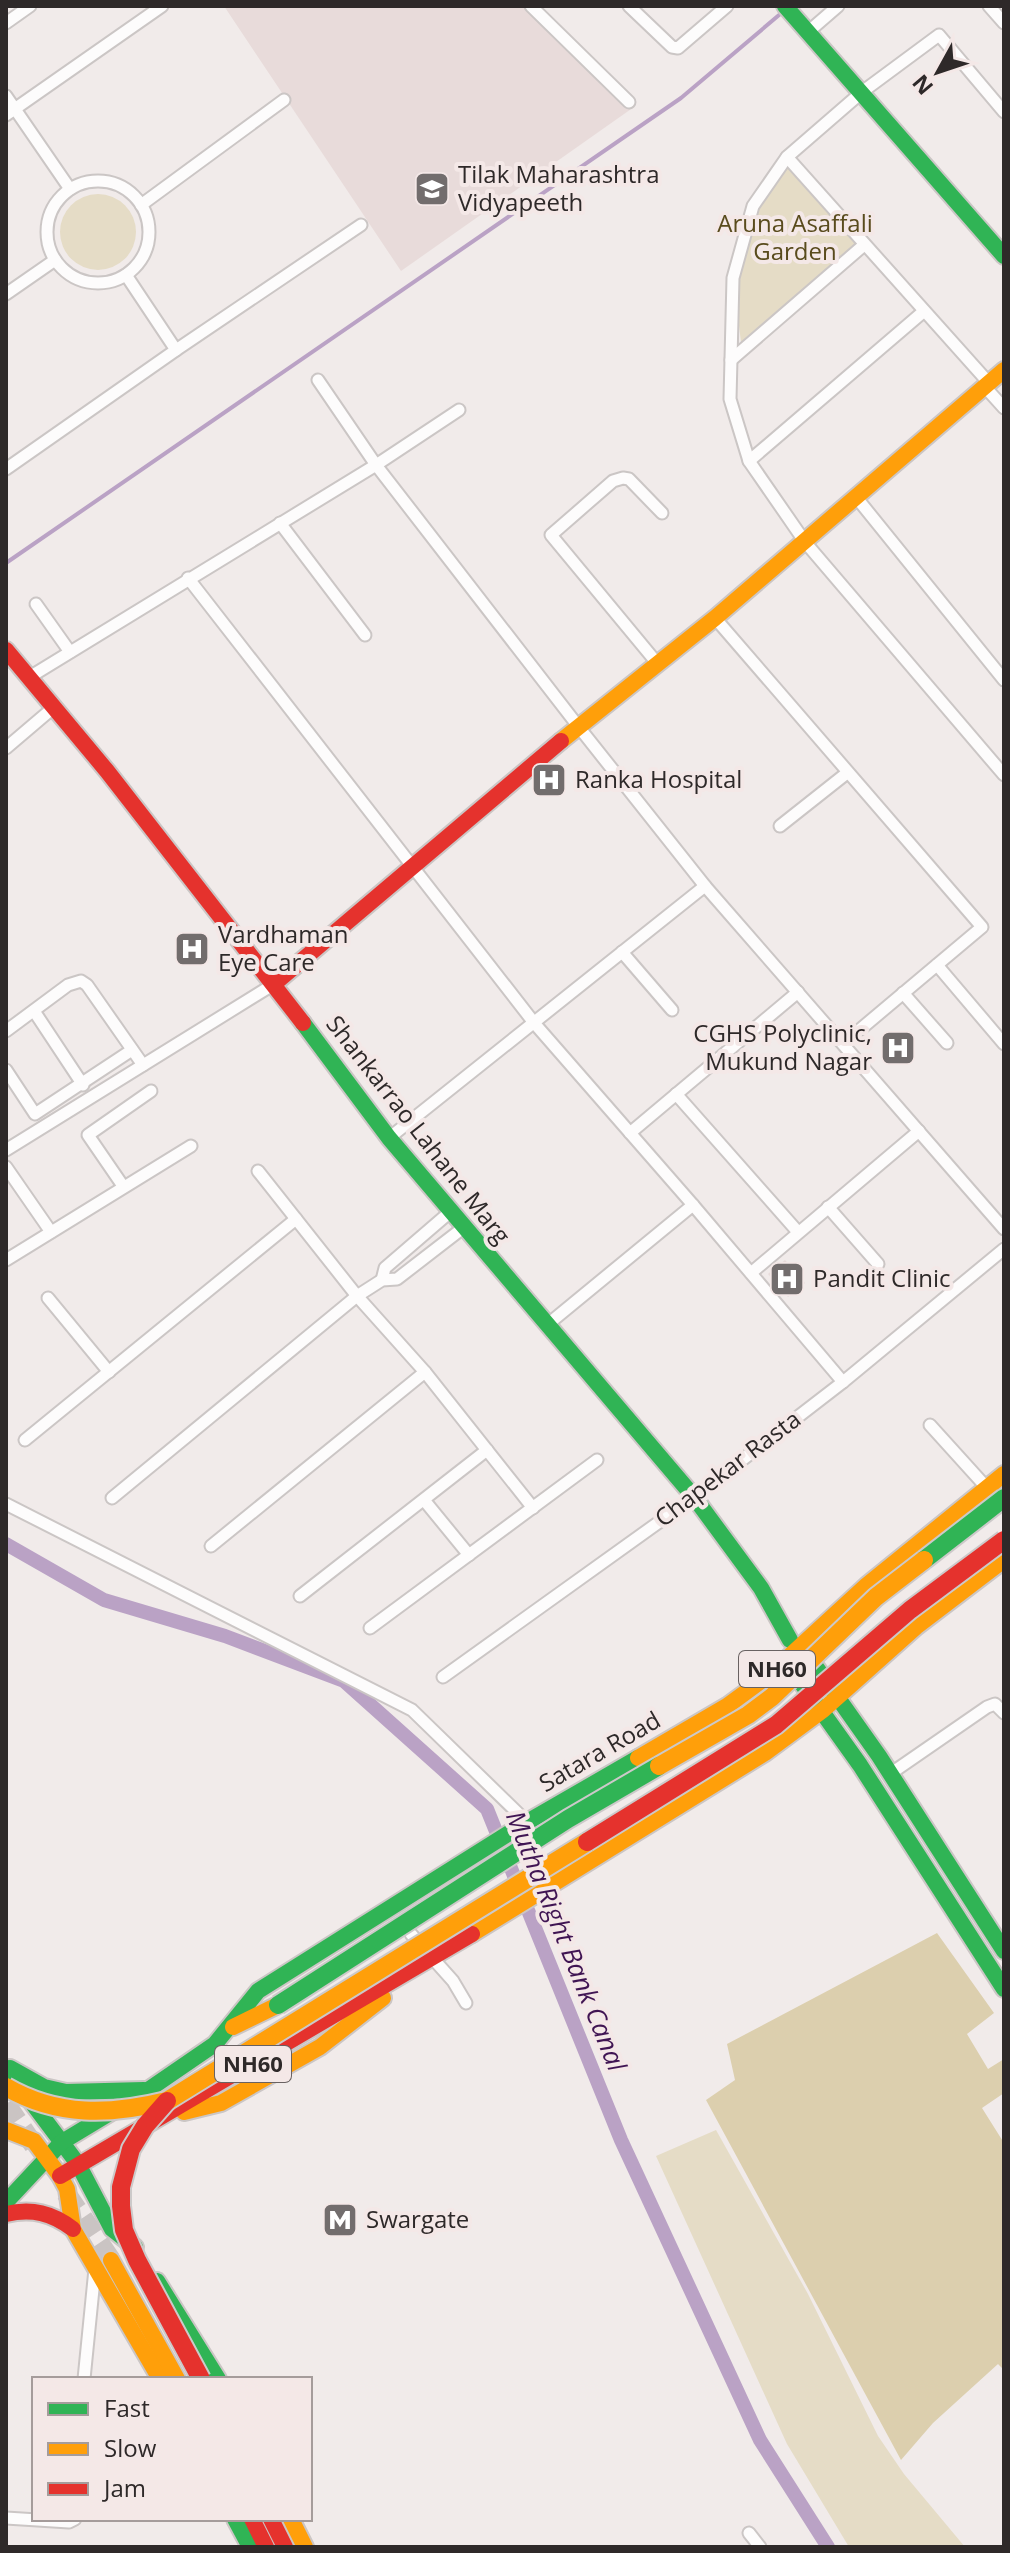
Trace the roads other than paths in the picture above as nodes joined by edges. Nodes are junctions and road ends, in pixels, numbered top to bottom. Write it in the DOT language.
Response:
graph roads {
  1 [pos="30,6"];
  2 [pos="162,6"];
  3 [pos="531,6"];
  4 [pos="629,6"];
  5 [pos="727,6"];
  6 [pos="785,6"];
  7 [pos="838,6"];
  8 [pos="989,6"];
  9 [pos="6,23"];
  10 [pos="1004,23"];
  11 [pos="804,27"];
  12 [pos="862,92"];
  13 [pos="6,96"];
  14 [pos="284,100"];
  15 [pos="629,102"];
  16 [pos="10,112"];
  17 [pos="1004,112"];
  18 [pos="787,157"];
  19 [pos="70,189"];
  20 [pos="141,205"];
  21 [pos="361,225"];
  22 [pos="864,245"];
  23 [pos="1004,256"];
  24 [pos="55,260"];
  25 [pos="126,275"];
  26 [pos="6,294"];
  27 [pos="923,312"];
  28 [pos="176,350"];
  29 [pos="731,360"];
  30 [pos="997,377"];
  31 [pos="318,380"];
  32 [pos="1004,408"];
  33 [pos="459,410"];
  34 [pos="749,461"];
  35 [pos="376,465"];
  36 [pos="6,469"];
  37 [pos="856,497"];
  38 [pos="662,513"];
  39 [pos="280,523"];
  40 [pos="805,542"];
  41 [pos="188,578"];
  42 [pos="36,604"];
  43 [pos="715,618"];
  44 [pos="365,635"];
  45 [pos="6,650"];
  46 [pos="70,652"];
  47 [pos="657,663"];
  48 [pos="28,678"];
  49 [pos="1004,680"];
  50 [pos="53,708"];
  51 [pos="578,726"];
  52 [pos="6,748"];
  53 [pos="847,773"];
  54 [pos="1004,775"];
  55 [pos="780,826"];
  56 [pos="412,867"];
  57 [pos="705,886"];
  58 [pos="622,952"];
  59 [pos="937,965"];
  60 [pos="274,984"];
  61 [pos="798,992"];
  62 [pos="903,993"];
  63 [pos="672,1010"];
  64 [pos="34,1011"];
  65 [pos="535,1024"];
  66 [pos="6,1031"];
  67 [pos="844,1043"];
  68 [pos="947,1043"];
  69 [pos="1004,1044"];
  70 [pos="132,1050"];
  71 [pos="143,1065"];
  72 [pos="6,1070"];
  73 [pos="83,1085"];
  74 [pos="151,1091"];
  75 [pos="676,1094"];
  76 [pos="919,1131"];
  77 [pos="630,1133"];
  78 [pos="389,1138"];
  79 [pos="191,1146"];
  80 [pos="6,1150"];
  81 [pos="6,1167"];
  82 [pos="258,1171"];
  83 [pos="123,1186"];
  84 [pos="693,1205"];
  85 [pos="828,1207"];
  86 [pos="450,1212"];
  87 [pos="296,1219"];
  88 [pos="463,1228"];
  89 [pos="1004,1229"];
  90 [pos="51,1232"];
  91 [pos="798,1232"];
  92 [pos="1004,1249"];
  93 [pos="6,1260"];
  94 [pos="878,1264"];
  95 [pos="751,1273"];
  96 [pos="382,1280"];
  97 [pos="357,1296"];
  98 [pos="48,1298"];
  99 [pos="547,1325"];
  100 [pos="109,1372"];
  101 [pos="425,1372"];
  102 [pos="843,1382"];
  103 [pos="930,1425"];
  104 [pos="25,1440"];
  105 [pos="487,1450"];
  106 [pos="597,1460"];
  107 [pos="1004,1474"];
  108 [pos="987,1488"];
  109 [pos="694,1497"];
  110 [pos="112,1498"];
  111 [pos="1004,1498"];
  112 [pos="424,1500"];
  113 [pos="6,1504"];
  114 [pos="533,1508"];
  115 [pos="1004,1540"];
  116 [pos="211,1546"];
  117 [pos="469,1555"];
  118 [pos="1004,1560"];
  119 [pos="300,1596"];
  120 [pos="370,1628"];
  121 [pos="795,1644"];
  122 [pos="786,1662"];
  123 [pos="443,1677"];
  124 [pos="838,1697"];
  125 [pos="823,1710"];
  126 [pos="1004,1713"];
  127 [pos="890,1774"];
  128 [pos="524,1824"];
  129 [pos="411,1934"];
  130 [pos="1004,1951"];
  131 [pos="430,1960"];
  132 [pos="1004,1989"];
  133 [pos="466,2003"];
  134 [pos="229,2029"];
  135 [pos="6,2067"];
  136 [pos="6,2087"];
  137 [pos="148,2090"];
  138 [pos="164,2110"];
  139 [pos="6,2130"];
  140 [pos="62,2142"];
  141 [pos="47,2156"];
  142 [pos="78,2164"];
  143 [pos="60,2176"];
  144 [pos="6,2202"];
  145 [pos="6,2214"];
  146 [pos="73,2229"];
  147 [pos="136,2248"];
  148 [pos="103,2262"];
  149 [pos="84,2377"];
  150 [pos="159,2377"];
  151 [pos="176,2377"];
  152 [pos="200,2377"];
  153 [pos="217,2377"];
  154 [pos="6,2518"];
  155 [pos="32,2519"];
  156 [pos="236,2521"];
  157 [pos="253,2521"];
  158 [pos="272,2521"];
  159 [pos="292,2521"];
  160 [pos="749,2533"];
  161 [pos="250,2547"];
  162 [pos="266,2547"];
  163 [pos="285,2547"];
  164 [pos="305,2547"];
  165 [pos="760,2547"];
  1 -- 9 [label="street"];
  2 -- 16 [label="street"];
  3 -- 15 [label="street"];
  4 -- 5 [label="street"];
  6 -- 11 [label="main road"];
  7 -- 11 [label="street"];
  8 -- 10 [label="street"];
  11 -- 12 [label="main road"];
  12 -- 17 [label="street"];
  12 -- 18 [label="street"];
  12 -- 23 [label="main road"];
  13 -- 16 [label="street"];
  14 -- 20 [label="street"];
  16 -- 19 [label="street"];
  18 -- 22 [label="street"];
  18 -- 29 [label="street"];
  19 -- 20 [label="street"];
  19 -- 24 [label="street"];
  20 -- 25 [label="street"];
  21 -- 28 [label="street"];
  22 -- 27 [label="street"];
  22 -- 29 [label="street"];
  24 -- 25 [label="street"];
  24 -- 26 [label="street"];
  25 -- 28 [label="street"];
  27 -- 30 [label="street"];
  27 -- 34 [label="street"];
  28 -- 36 [label="street"];
  29 -- 34 [label="street"];
  30 -- 32 [label="street"];
  30 -- 37 [label="main road"];
  31 -- 35 [label="street"];
  33 -- 35 [label="street"];
  34 -- 40 [label="street"];
  35 -- 39 [label="street"];
  35 -- 51 [label="street"];
  37 -- 40 [label="main road"];
  37 -- 49 [label="street"];
  38 -- 47 [label="street"];
  39 -- 41 [label="street"];
  39 -- 44 [label="street"];
  40 -- 43 [label="main road"];
  40 -- 54 [label="street"];
  41 -- 46 [label="street"];
  41 -- 56 [label="street"];
  42 -- 46 [label="street"];
  43 -- 47 [label="main road"];
  43 -- 53 [label="street"];
  45 -- 48 [label="main road, Shankarrao Lahane Marg"];
  46 -- 48 [label="street"];
  47 -- 51 [label="main road"];
  48 -- 50 [label="main road, Shankarrao Lahane Marg"];
  50 -- 52 [label="street"];
  50 -- 60 [label="main road, Shankarrao Lahane Marg"];
  51 -- 56 [label="main road"];
  51 -- 57 [label="street"];
  53 -- 55 [label="street"];
  53 -- 59 [label="street"];
  56 -- 60 [label="main road"];
  56 -- 65 [label="street"];
  57 -- 58 [label="street"];
  57 -- 61 [label="street"];
  58 -- 63 [label="street"];
  58 -- 65 [label="street"];
  59 -- 62 [label="street"];
  59 -- 69 [label="street"];
  60 -- 71 [label="street"];
  60 -- 78 [label="main road, Shankarrao Lahane Marg"];
  61 -- 67 [label="street"];
  61 -- 75 [label="street"];
  62 -- 67 [label="street"];
  62 -- 68 [label="street"];
  64 -- 66 [label="street"];
  64 -- 70 [label="street"];
  64 -- 73 [label="street"];
  65 -- 77 [label="street"];
  65 -- 78 [label="street"];
  67 -- 76 [label="street"];
  70 -- 71 [label="street"];
  70 -- 73 [label="street"];
  71 -- 80 [label="street"];
  72 -- 73 [label="street"];
  74 -- 83 [label="street"];
  75 -- 77 [label="street"];
  75 -- 91 [label="street"];
  76 -- 85 [label="street"];
  76 -- 89 [label="street"];
  77 -- 84 [label="street"];
  78 -- 86 [label="main road, Shankarrao Lahane Marg"];
  79 -- 83 [label="street"];
  81 -- 90 [label="street"];
  82 -- 87 [label="street"];
  83 -- 90 [label="street"];
  84 -- 95 [label="street"];
  84 -- 99 [label="street"];
  85 -- 91 [label="street"];
  85 -- 94 [label="street"];
  86 -- 88 [label="main road, Shankarrao Lahane Marg"];
  86 -- 96 [label="street"];
  87 -- 97 [label="street"];
  87 -- 100 [label="street"];
  88 -- 96 [label="street"];
  88 -- 99 [label="main road, Shankarrao Lahane Marg"];
  90 -- 93 [label="street"];
  91 -- 95 [label="street"];
  92 -- 102 [label="street, Chapekar Rasta"];
  95 -- 102 [label="street"];
  96 -- 97 [label="street"];
  97 -- 101 [label="street"];
  97 -- 110 [label="street"];
  98 -- 100 [label="street"];
  99 -- 109 [label="main road, Shankarrao Lahane Marg"];
  100 -- 104 [label="street"];
  101 -- 105 [label="street"];
  101 -- 116 [label="street"];
  102 -- 109 [label="street, Chapekar Rasta"];
  103 -- 108 [label="street"];
  105 -- 112 [label="street"];
  105 -- 114 [label="street"];
  106 -- 114 [label="street"];
  107 -- 108 [label="main road, Satara Road / NH60"];
  108 -- 121 [label="main road, Satara Road / NH60"];
  109 -- 121 [label="main road, Shankarrao Lahane Marg"];
  109 -- 123 [label="street, Chapekar Rasta"];
  111 -- 134 [label="main road, bridge"];
  112 -- 117 [label="street"];
  112 -- 119 [label="street"];
  113 -- 128 [label="street"];
  114 -- 117 [label="street"];
  115 -- 138 [label="main road, bridge"];
  117 -- 120 [label="street"];
  118 -- 124 [label="main road"];
  121 -- 122 [label="main road, Satara Road / NH60"];
  121 -- 124 [label="main road, Shankarrao Lahane Marg"];
  122 -- 125 [label="main road"];
  122 -- 128 [label="main road, Satara Road / NH60"];
  124 -- 125 [label="main road, NH60"];
  124 -- 127 [label="main road, Shankarrao Lahane Marg"];
  125 -- 131 [label="main road, NH60"];
  125 -- 132 [label="main road"];
  126 -- 127 [label="street"];
  127 -- 130 [label="main road, Shankarrao Lahane Marg"];
  128 -- 134 [label="main road, Satara Road / NH60"];
  129 -- 131 [label="street"];
  131 -- 133 [label="street"];
  131 -- 138 [label="main road, NH60"];
  134 -- 137 [label="main road, Satara Road / NH60"];
  135 -- 137 [label="main road"];
  135 -- 140 [label="main road"];
  136 -- 138 [label="main road, bridge"];
  137 -- 140 [label="main road, Satara Road / NH60"];
  138 -- 142 [label="main road, NH60"];
  138 -- 147 [label="main road"];
  138 -- 152 [label="main road, bridge"];
  139 -- 141 [label="main road"];
  140 -- 141 [label="main road, Satara Road / NH60"];
  140 -- 142 [label="main road"];
  141 -- 143 [label="main road"];
  141 -- 144 [label="main road, NH60"];
  142 -- 143 [label="main road, NH60"];
  142 -- 147 [label="main road"];
  143 -- 146 [label="main road"];
  145 -- 146 [label="main road"];
  146 -- 148 [label="main road"];
  147 -- 153 [label="main road"];
  148 -- 149 [label="street"];
  148 -- 150 [label="main road"];
  148 -- 151 [label="main road"];
  154 -- 155 [label="street"];
  156 -- 161 [label="main road"];
  157 -- 162 [label="main road"];
  158 -- 163 [label="main road"];
  159 -- 164 [label="main road"];
  160 -- 165 [label="street"];
}
